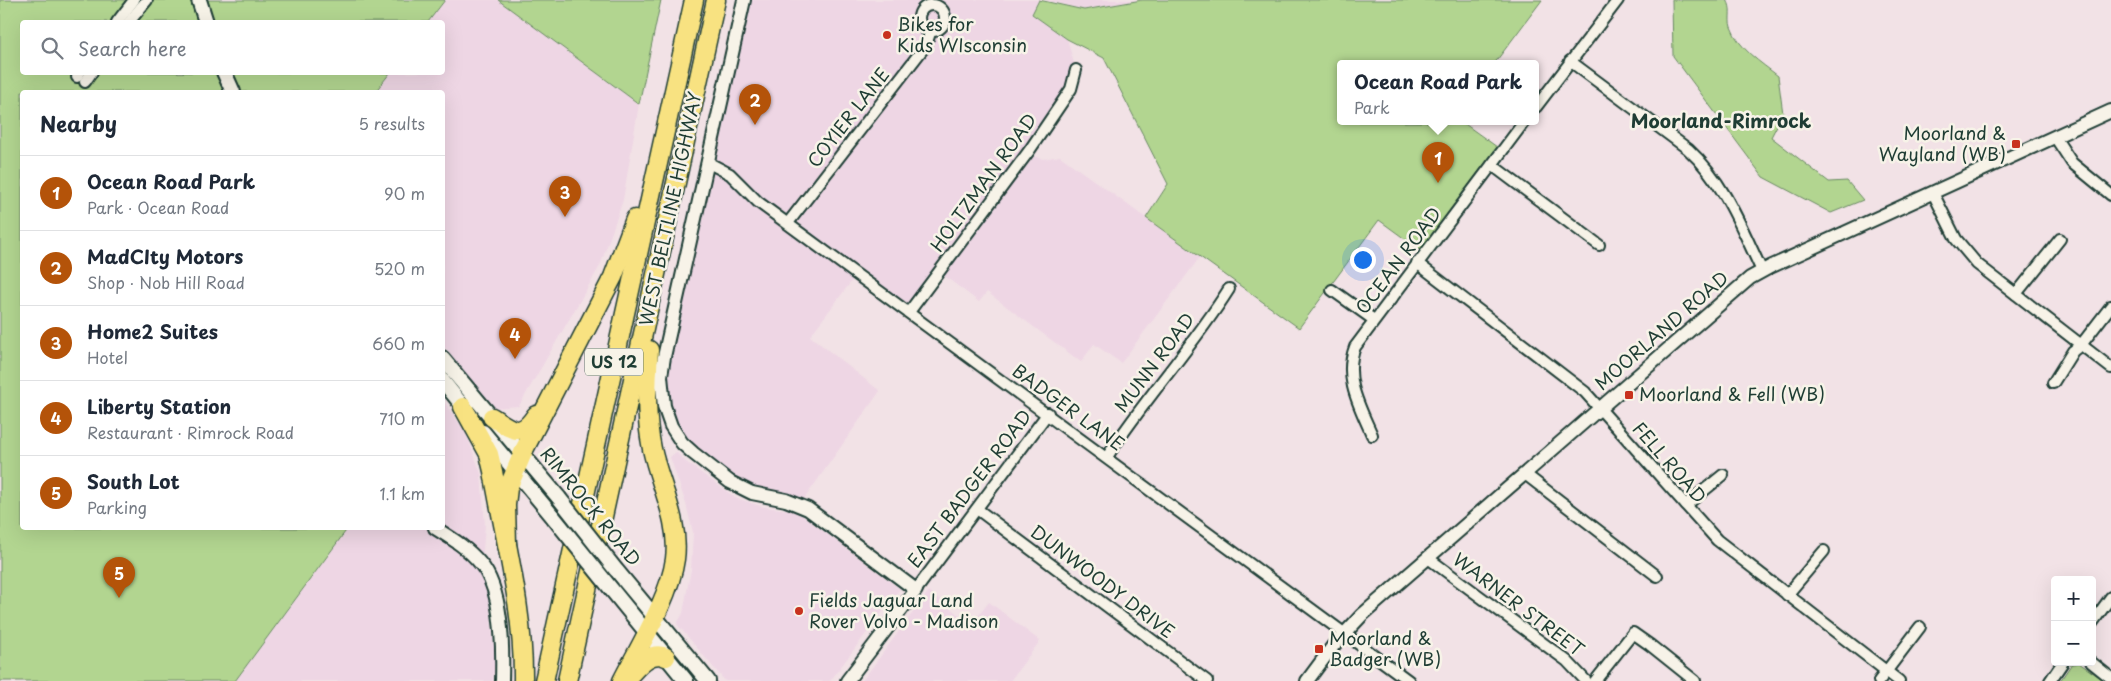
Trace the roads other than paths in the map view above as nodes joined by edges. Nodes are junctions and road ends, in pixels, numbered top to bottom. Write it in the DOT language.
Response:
graph roads {
  1 [pos="134,0"];
  2 [pos="147,0"];
  3 [pos="199,0"];
  4 [pos="694,0"];
  5 [pos="716,0"];
  6 [pos="744,0"];
  7 [pos="1618,0"];
  8 [pos="119,20"];
  9 [pos="131,20"];
  10 [pos="205,20"];
  11 [pos="931,30"];
  12 [pos="1570,61"];
  13 [pos="1076,70"];
  14 [pos="225,75"];
  15 [pos="232,90"];
  16 [pos="671,96"];
  17 [pos="1539,103"];
  18 [pos="2111,112"];
  19 [pos="1522,125"];
  20 [pos="2056,137"];
  21 [pos="708,162"];
  22 [pos="1492,165"];
  23 [pos="1932,193"];
  24 [pos="2111,195"];
  25 [pos="788,223"];
  26 [pos="2060,239"];
  27 [pos="1599,245"];
  28 [pos="1417,264"];
  29 [pos="1762,271"];
  30 [pos="1229,289"];
  31 [pos="1332,290"];
  32 [pos="2016,294"];
  33 [pos="652,295"];
  34 [pos="2111,306"];
  35 [pos="909,312"];
  36 [pos="1374,320"];
  37 [pos="2081,344"];
  38 [pos="445,362"];
  39 [pos="2111,368"];
  40 [pos="558,382"];
  41 [pos="2053,383"];
  42 [pos="445,384"];
  43 [pos="463,407"];
  44 [pos="1601,408"];
  45 [pos="1048,413"];
  46 [pos="492,417"];
  47 [pos="1372,435"];
  48 [pos="522,454"];
  49 [pos="1107,457"];
  50 [pos="515,471"];
  51 [pos="1524,474"];
  52 [pos="1723,476"];
  53 [pos="1686,505"];
  54 [pos="977,508"];
  55 [pos="438,530"];
  56 [pos="507,545"];
  57 [pos="1824,551"];
  58 [pos="1428,558"];
  59 [pos="1657,576"];
  60 [pos="916,590"];
  61 [pos="1787,594"];
  62 [pos="2111,598"];
  63 [pos="655,616"];
  64 [pos="2094,621"];
  65 [pos="1920,627"];
  66 [pos="646,632"];
  67 [pos="1345,633"];
  68 [pos="666,657"];
  69 [pos="2060,666"];
  70 [pos="2096,666"];
  71 [pos="1887,672"];
  72 [pos="2111,678"];
  73 [pos="502,681"];
  74 [pos="523,681"];
  75 [pos="544,681"];
  76 [pos="567,681"];
  77 [pos="623,681"];
  78 [pos="686,681"];
  79 [pos="708,681"];
  80 [pos="847,681"];
  81 [pos="1207,681"];
  82 [pos="1308,681"];
  83 [pos="1409,681"];
  84 [pos="1586,681"];
  85 [pos="1595,681"];
  86 [pos="1695,681"];
  87 [pos="1879,681"];
  88 [pos="1899,681"];
  89 [pos="2050,681"];
  1 -- 8 [label="street"];
  2 -- 9 [label="street"];
  3 -- 10 [label="main road"];
  4 -- 16 [label="highway, WEST BELTLINE HIGHWAY / US 12"];
  5 -- 33 [label="highway, WEST BELTLINE HIGHWAY / US 12"];
  6 -- 21 [label="street"];
  7 -- 12 [label="street"];
  11 -- 25 [label="street, COYIER LANE"];
  12 -- 17 [label="street"];
  12 -- 29 [label="street"];
  13 -- 35 [label="street, HOLTZMAN ROAD"];
  14 -- 15 [label="main road"];
  16 -- 40 [label="highway"];
  16 -- 75 [label="highway, WEST BELTLINE HIGHWAY / US 12"];
  18 -- 20 [label="street, MOORLAND ROAD"];
  19 -- 22 [label="street, OCEAN ROAD"];
  20 -- 23 [label="street, MOORLAND ROAD"];
  20 -- 24 [label="street"];
  21 -- 25 [label="street, BADGER LANE"];
  21 -- 60 [label="street"];
  22 -- 27 [label="street"];
  22 -- 28 [label="street, OCEAN ROAD"];
  23 -- 29 [label="street, MOORLAND ROAD"];
  23 -- 32 [label="street"];
  25 -- 35 [label="street, BADGER LANE"];
  26 -- 32 [label="street"];
  28 -- 36 [label="street, OCEAN ROAD"];
  28 -- 44 [label="street, FELL ROAD"];
  29 -- 44 [label="street, MOORLAND ROAD"];
  30 -- 49 [label="street, MUNN ROAD"];
  31 -- 36 [label="street"];
  32 -- 37 [label="street"];
  33 -- 63 [label="highway"];
  33 -- 76 [label="highway, WEST BELTLINE HIGHWAY / US 12"];
  34 -- 37 [label="street"];
  35 -- 45 [label="street, BADGER LANE"];
  36 -- 47 [label="street, OCEAN ROAD"];
  37 -- 39 [label="street"];
  37 -- 41 [label="street"];
  38 -- 46 [label="main road, RIMROCK ROAD"];
  40 -- 46 [label="highway"];
  40 -- 48 [label="highway"];
  42 -- 43 [label="main road, RIMROCK ROAD"];
  43 -- 50 [label="main road, RIMROCK ROAD"];
  43 -- 56 [label="highway"];
  44 -- 51 [label="street, MOORLAND ROAD"];
  44 -- 53 [label="street, FELL ROAD"];
  45 -- 49 [label="street, BADGER LANE"];
  45 -- 54 [label="street, EAST BADGER ROAD"];
  46 -- 48 [label="main road, RIMROCK ROAD"];
  48 -- 50 [label="highway"];
  48 -- 63 [label="main road, RIMROCK ROAD, bridge"];
  49 -- 67 [label="street, BADGER LANE"];
  50 -- 56 [label="highway"];
  50 -- 66 [label="main road, RIMROCK ROAD, bridge"];
  51 -- 58 [label="street, MOORLAND ROAD"];
  51 -- 59 [label="street"];
  52 -- 53 [label="street"];
  53 -- 61 [label="street, FELL ROAD"];
  54 -- 60 [label="street, EAST BADGER ROAD"];
  54 -- 81 [label="street, DUNWOODY DRIVE"];
  55 -- 73 [label="street"];
  56 -- 74 [label="highway"];
  57 -- 61 [label="street"];
  58 -- 67 [label="street, MOORLAND ROAD"];
  58 -- 84 [label="street, WARNER STREET"];
  60 -- 80 [label="street, EAST BADGER ROAD"];
  61 -- 71 [label="street, FELL ROAD"];
  62 -- 64 [label="street"];
  63 -- 66 [label="highway"];
  63 -- 79 [label="main road, RIMROCK ROAD"];
  65 -- 71 [label="street"];
  66 -- 68 [label="main road, RIMROCK ROAD"];
  66 -- 77 [label="highway"];
  67 -- 82 [label="street, MOORLAND ROAD"];
  67 -- 83 [label="street, BADGER LANE"];
  68 -- 77 [label="highway"];
  68 -- 78 [label="main road, RIMROCK ROAD"];
  69 -- 89 [label="street"];
  70 -- 72 [label="street"];
  71 -- 87 [label="street"];
  71 -- 88 [label="street, FELL ROAD"];
  85 -- 86 [label="street"];
}
